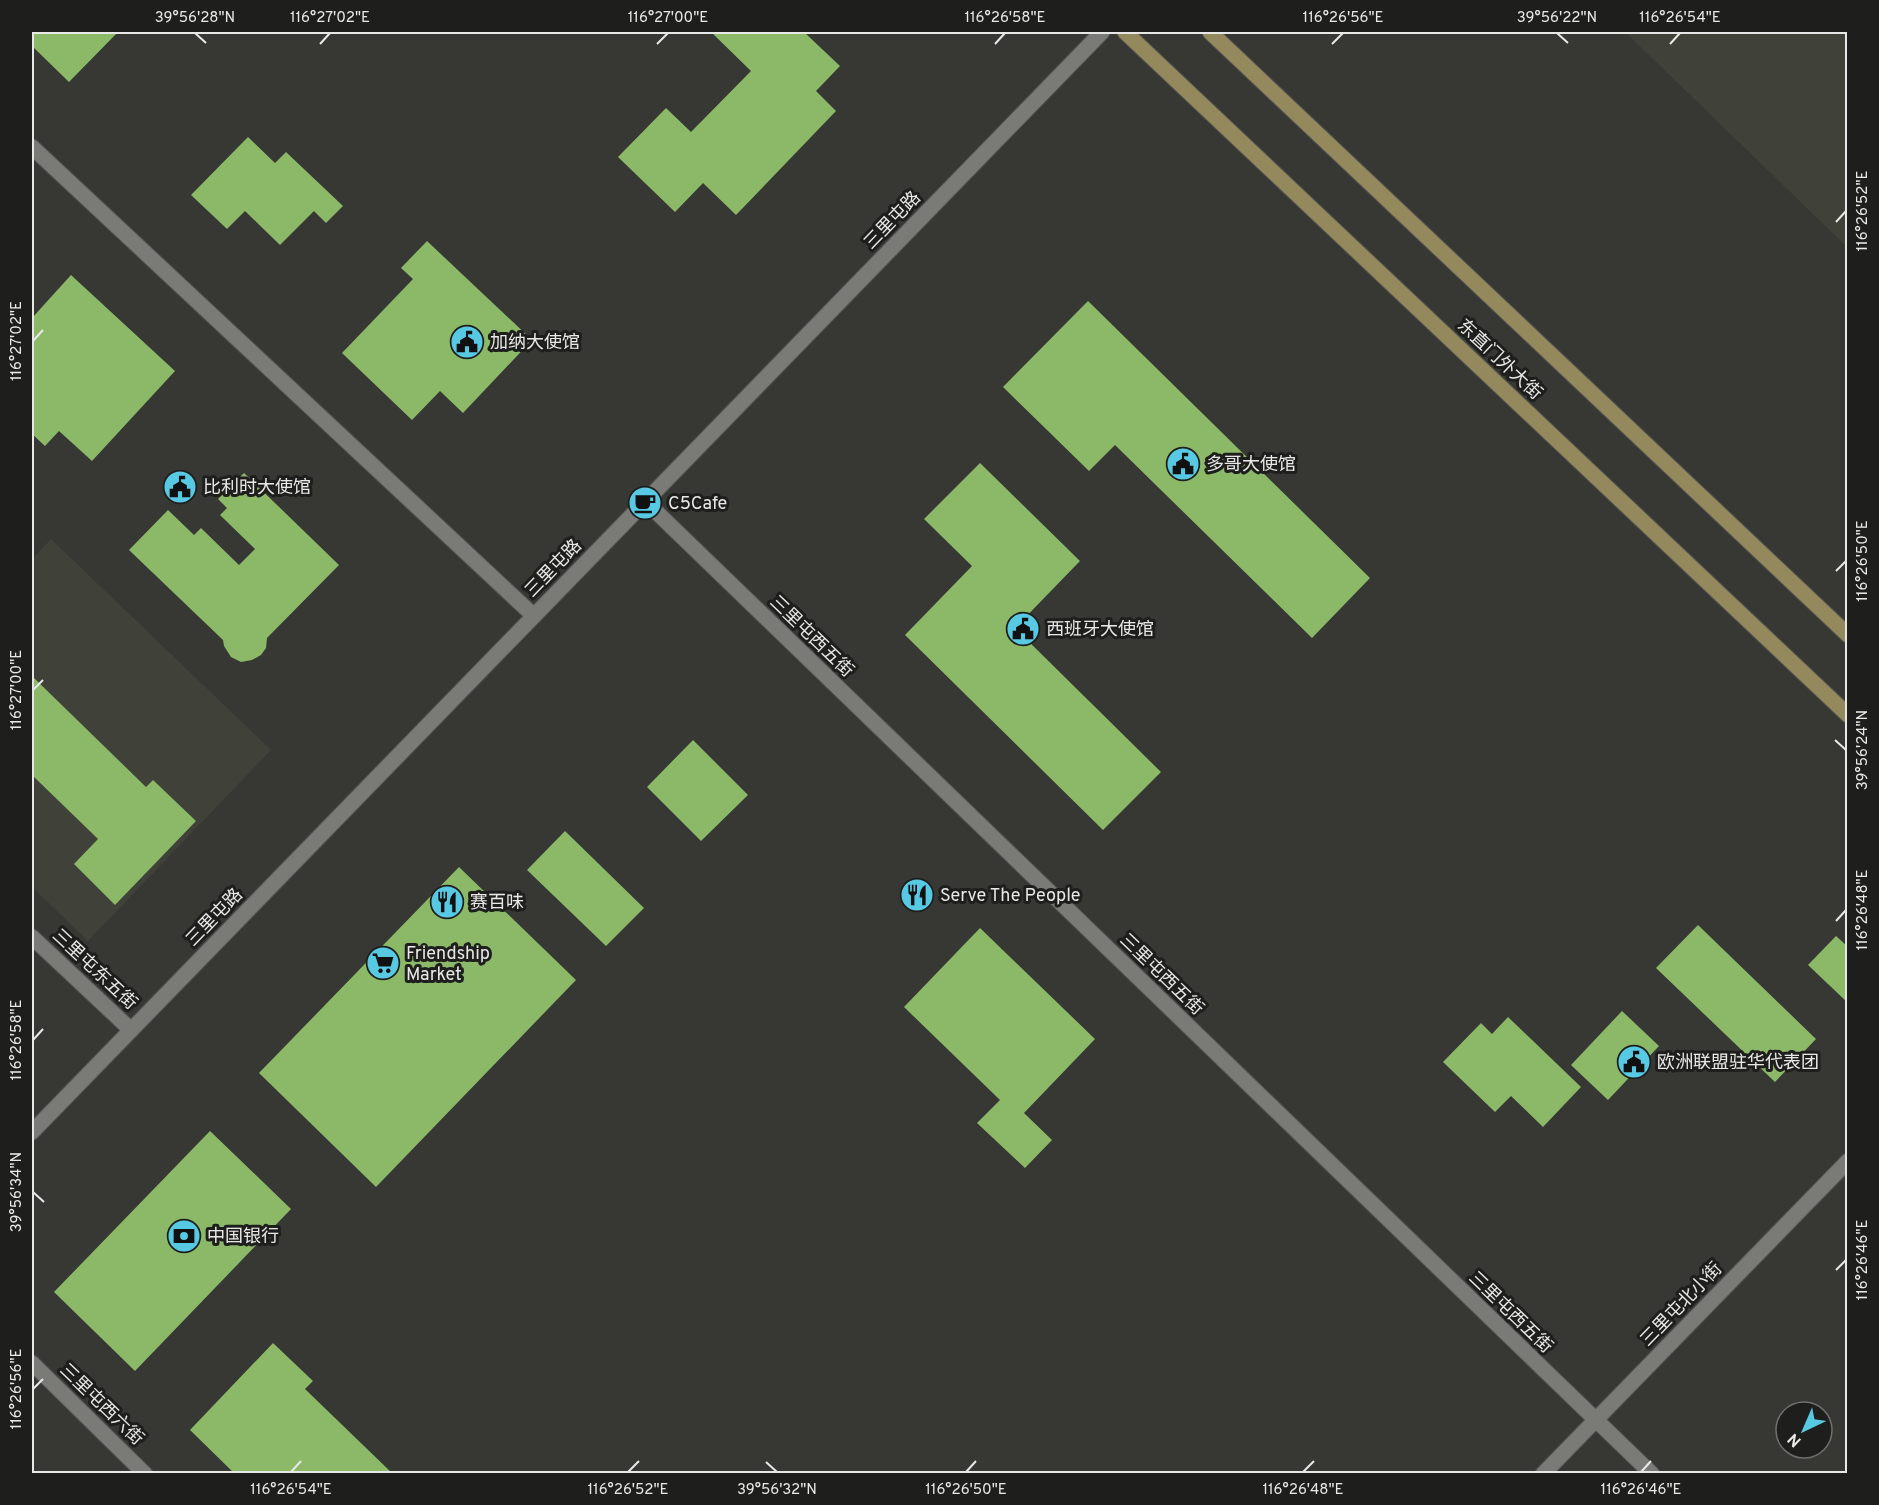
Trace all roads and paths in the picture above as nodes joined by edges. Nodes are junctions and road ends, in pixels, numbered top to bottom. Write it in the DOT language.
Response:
graph roads {
  1 [pos="1102,32"];
  2 [pos="1125,32"];
  3 [pos="1210,32"];
  4 [pos="32,147"];
  5 [pos="645,501"];
  6 [pos="534,616"];
  7 [pos="1848,635"];
  8 [pos="1848,715"];
  9 [pos="32,937"];
  10 [pos="131,1030"];
  11 [pos="32,1132"];
  12 [pos="1848,1161"];
  13 [pos="32,1363"];
  14 [pos="1595,1420"];
  15 [pos="145,1473"];
  16 [pos="1543,1473"];
  17 [pos="1652,1473"];
  1 -- 5 [label="street, 三里屯路"];
  2 -- 8 [label="main road, 东直门外大街"];
  3 -- 7 [label="main road"];
  4 -- 6 [label="street"];
  5 -- 6 [label="street, 三里屯路"];
  5 -- 14 [label="street, 三里屯西五街"];
  6 -- 10 [label="street, 三里屯路"];
  9 -- 10 [label="street, 三里屯东五街"];
  10 -- 11 [label="street, 三里屯路"];
  12 -- 14 [label="street, 三里屯北小街"];
  13 -- 15 [label="street, 三里屯西六街"];
  14 -- 16 [label="street, 三里屯北小街"];
  14 -- 17 [label="street, 三里屯西五街"];
}
